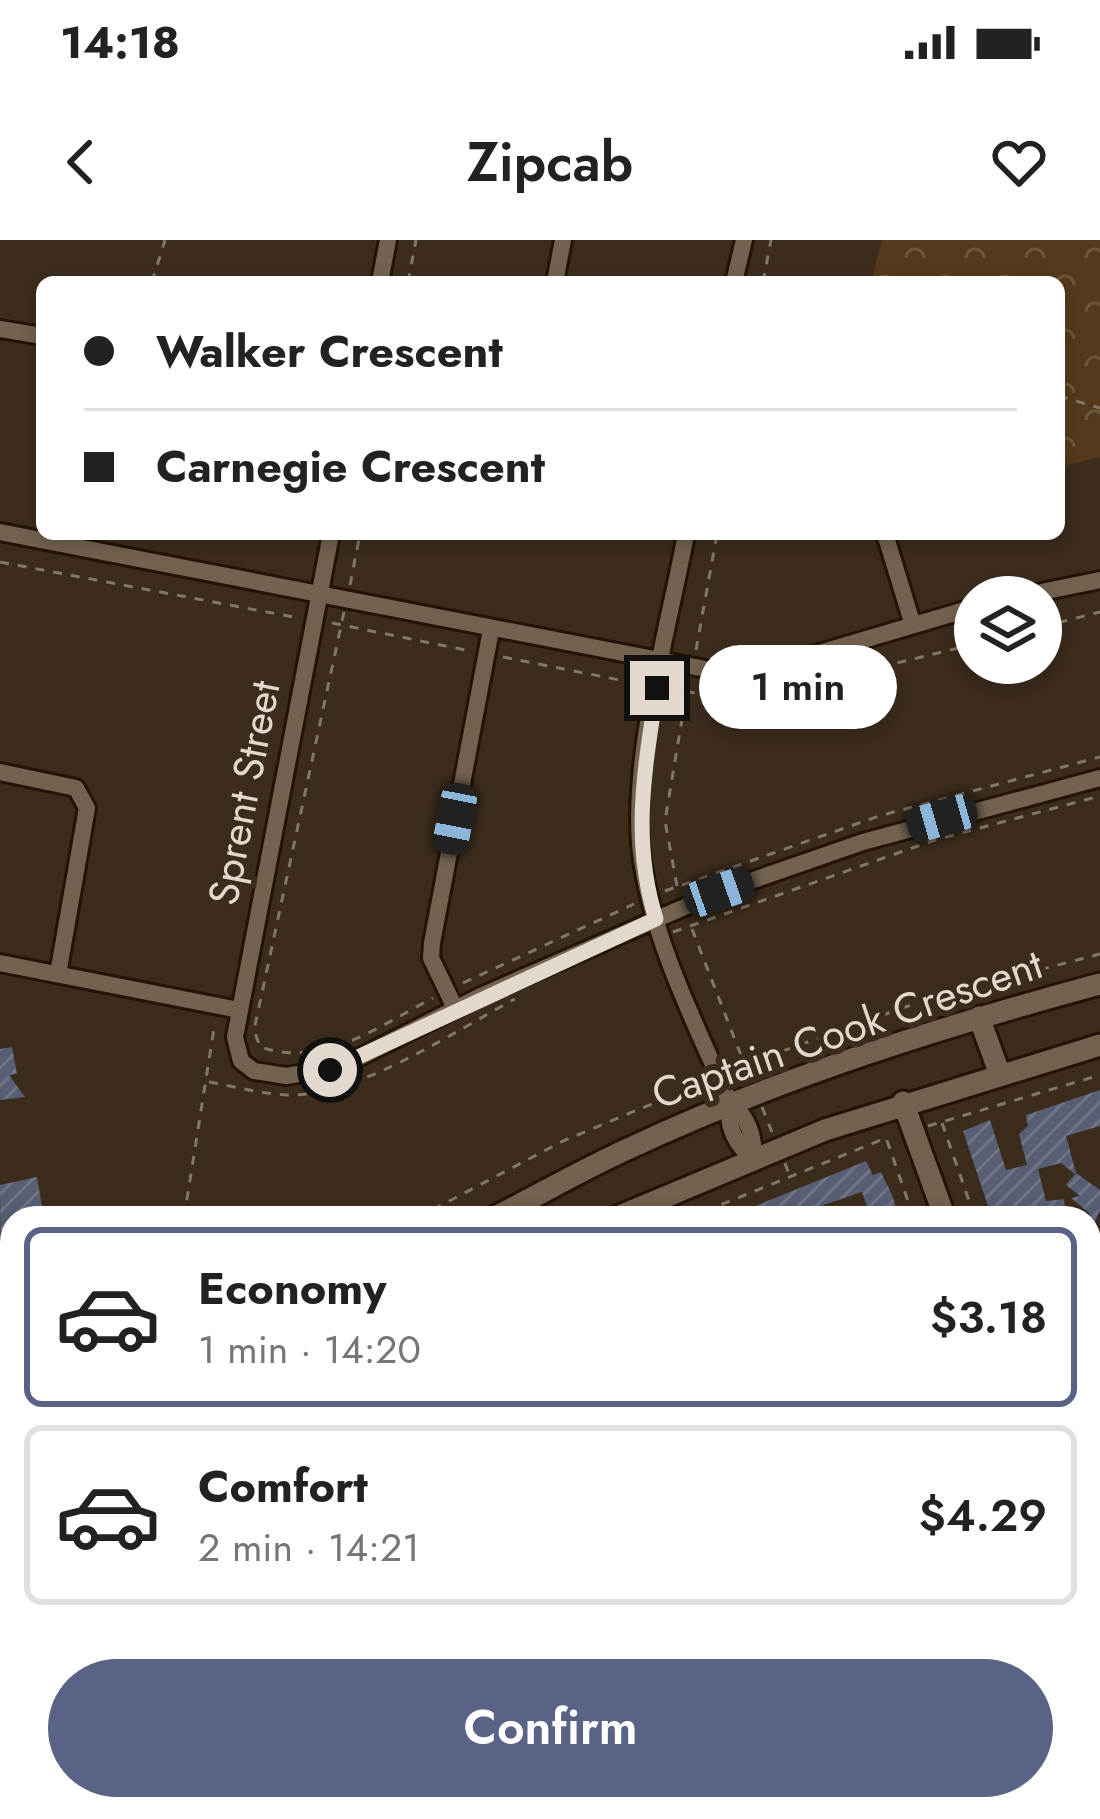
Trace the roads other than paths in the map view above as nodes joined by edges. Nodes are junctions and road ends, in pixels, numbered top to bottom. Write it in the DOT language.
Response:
graph roads {
  1 [pos="388,240"];
  2 [pos="563,240"];
  3 [pos="744,240"];
  4 [pos="381,276"];
  5 [pos="556,276"];
  6 [pos="735,276"];
  7 [pos="0,328"];
  8 [pos="36,335"];
  9 [pos="0,532"];
  10 [pos="36,539"];
  11 [pos="41,540"];
  12 [pos="126,540"];
  13 [pos="331,540"];
  14 [pos="685,540"];
  15 [pos="887,540"];
  16 [pos="123,556"];
  17 [pos="1100,580"];
  18 [pos="1062,588"];
  19 [pos="320,594"];
  20 [pos="954,612"];
  21 [pos="912,622"];
  22 [pos="490,630"];
  23 [pos="663,659"];
  24 [pos="0,772"];
  25 [pos="1100,778"];
  26 [pos="656,919"];
  27 [pos="0,963"];
  28 [pos="58,974"];
  29 [pos="1100,984"];
  30 [pos="455,1008"];
  31 [pos="239,1010"];
  32 [pos="986,1015"];
  33 [pos="1100,1045"];
  34 [pos="1004,1071"];
  35 [pos="903,1102"];
  36 [pos="730,1105"];
  37 [pos="753,1158"];
  38 [pos="520,1206"];
  39 [pos="643,1206"];
  40 [pos="941,1206"];
  1 -- 4 [label="street"];
  2 -- 5 [label="street"];
  3 -- 6 [label="street"];
  7 -- 8 [label="street"];
  9 -- 10 [label="street"];
  11 -- 16 [label="street"];
  12 -- 16 [label="street"];
  13 -- 19 [label="street, Sprent Street"];
  14 -- 23 [label="street"];
  15 -- 21 [label="street"];
  16 -- 19 [label="street"];
  17 -- 18 [label="street"];
  19 -- 22 [label="street"];
  19 -- 31 [label="street, Sprent Street"];
  20 -- 21 [label="street"];
  21 -- 23 [label="street"];
  22 -- 23 [label="street"];
  22 -- 30 [label="street"];
  23 -- 26 [label="street"];
  24 -- 28 [label="street"];
  25 -- 26 [label="street"];
  26 -- 30 [label="street"];
  26 -- 36 [label="street"];
  27 -- 28 [label="street"];
  28 -- 31 [label="street"];
  29 -- 32 [label="main road, Captain Cook Crescent"];
  30 -- 31 [label="street, Sprent Street"];
  32 -- 34 [label="main road"];
  32 -- 36 [label="main road, Captain Cook Crescent"];
  33 -- 34 [label="main road, Captain Cook Crescent"];
  34 -- 35 [label="main road, Captain Cook Crescent"];
  35 -- 37 [label="main road, Captain Cook Crescent"];
  35 -- 40 [label="main road"];
  36 -- 37 [label="street"];
  36 -- 38 [label="main road, Captain Cook Crescent"];
  37 -- 39 [label="main road, Captain Cook Crescent"];
}
